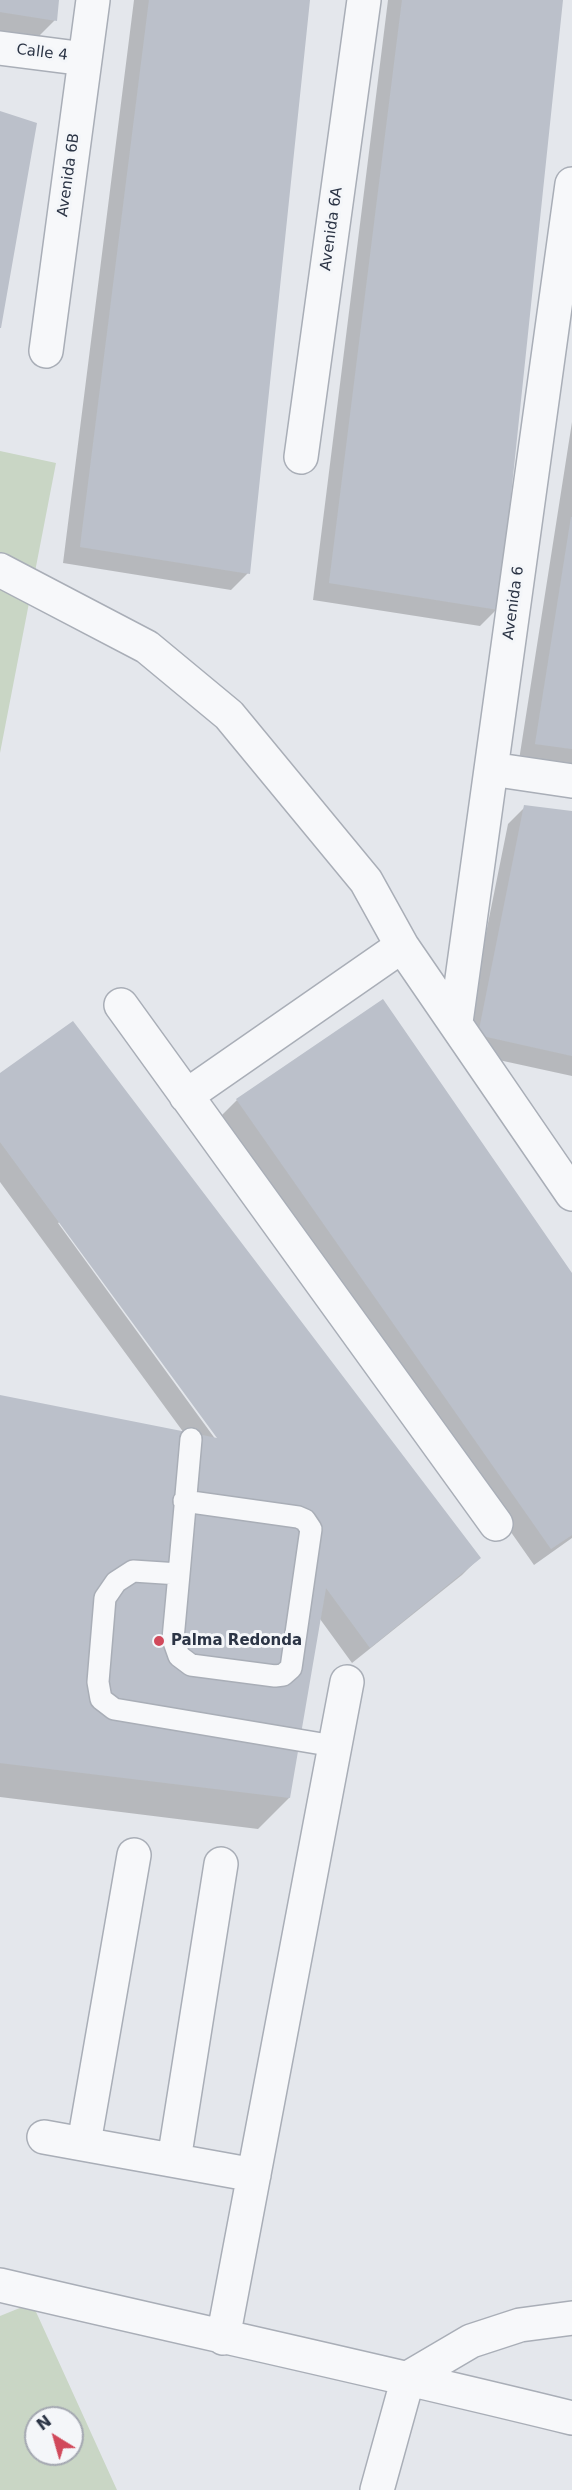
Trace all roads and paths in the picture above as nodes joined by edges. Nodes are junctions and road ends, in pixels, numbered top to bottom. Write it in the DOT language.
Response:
graph roads {
  1 [pos="93,0"];
  2 [pos="364,0"];
  3 [pos="0,48"];
  4 [pos="85,59"];
  5 [pos="572,184"];
  6 [pos="46,351"];
  7 [pos="301,457"];
  8 [pos="0,570"];
  9 [pos="491,769"];
  10 [pos="572,781"];
  11 [pos="402,946"];
  12 [pos="121,1005"];
  13 [pos="456,1022"];
  14 [pos="186,1095"];
  15 [pos="572,1194"];
  16 [pos="191,1439"];
  17 [pos="184,1501"];
  18 [pos="496,1524"];
  19 [pos="179,1574"];
  20 [pos="347,1682"];
  21 [pos="334,1746"];
  22 [pos="134,1855"];
  23 [pos="221,1864"];
  24 [pos="44,2137"];
  25 [pos="84,2143"];
  26 [pos="174,2160"];
  27 [pos="254,2175"];
  28 [pos="0,2285"];
  29 [pos="572,2318"];
  30 [pos="223,2338"];
  31 [pos="408,2378"];
  32 [pos="572,2418"];
  33 [pos="377,2490"];
  1 -- 4 [label="street, Avenida 6B"];
  2 -- 7 [label="street, Avenida 6A"];
  3 -- 4 [label="street, Calle 4"];
  4 -- 6 [label="street, Avenida 6B"];
  5 -- 9 [label="street, Avenida 6"];
  8 -- 11 [label="street"];
  9 -- 10 [label="street"];
  9 -- 13 [label="street, Avenida 6"];
  11 -- 13 [label="street"];
  11 -- 14 [label="street"];
  12 -- 14 [label="street"];
  13 -- 15 [label="street"];
  14 -- 18 [label="street"];
  16 -- 17 [label="lane"];
  17 -- 19 [label="lane"];
  17 -- 19 [label="lane"];
  19 -- 21 [label="lane"];
  20 -- 21 [label="street"];
  21 -- 27 [label="street"];
  22 -- 25 [label="street"];
  23 -- 26 [label="street"];
  24 -- 25 [label="street"];
  25 -- 26 [label="street"];
  26 -- 27 [label="street"];
  27 -- 30 [label="street"];
  28 -- 30 [label="street"];
  29 -- 31 [label="street"];
  30 -- 31 [label="street"];
  31 -- 32 [label="street"];
  31 -- 33 [label="street"];
}
